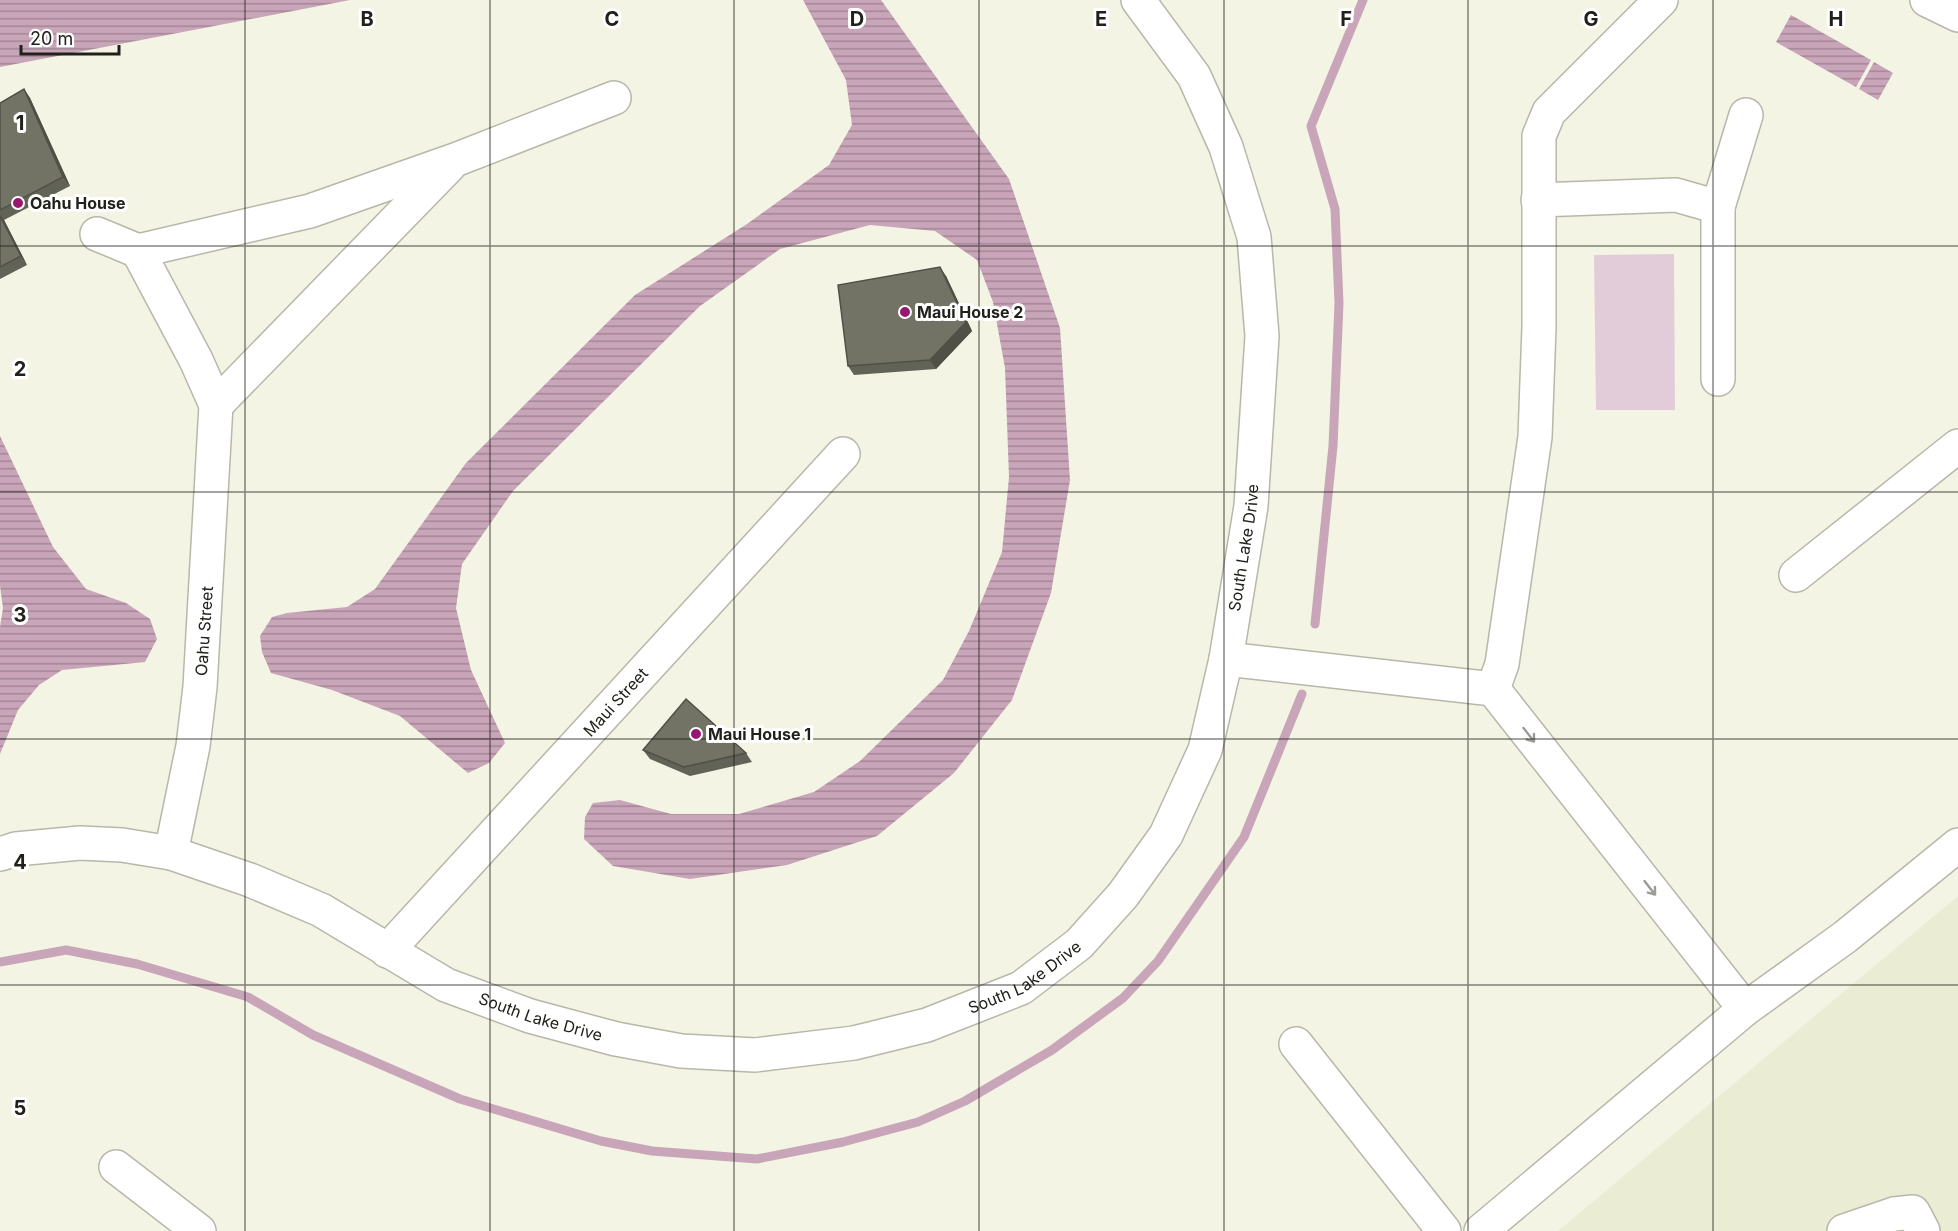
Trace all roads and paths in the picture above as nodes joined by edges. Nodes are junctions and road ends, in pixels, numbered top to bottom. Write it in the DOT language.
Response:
graph roads {
  1 [pos="1138,0"];
  2 [pos="1661,0"];
  3 [pos="1928,0"];
  4 [pos="1958,15"];
  5 [pos="614,98"];
  6 [pos="1746,115"];
  7 [pos="455,160"];
  8 [pos="1538,200"];
  9 [pos="1718,207"];
  10 [pos="98,234"];
  11 [pos="138,251"];
  12 [pos="1718,379"];
  13 [pos="216,405"];
  14 [pos="843,454"];
  15 [pos="1955,455"];
  16 [pos="1796,575"];
  17 [pos="1226,659"];
  18 [pos="1492,689"];
  19 [pos="1958,845"];
  20 [pos="171,853"];
  21 [pos="0,854"];
  22 [pos="387,951"];
  23 [pos="1745,1009"];
  24 [pos="1296,1044"];
  25 [pos="116,1167"];
  26 [pos="199,1231"];
  27 [pos="1444,1231"];
  28 [pos="1481,1231"];
  29 [pos="1844,1231"];
  30 [pos="1923,1231"];
  1 -- 17 [label="street, South Lake Drive"];
  2 -- 8 [label="street"];
  3 -- 4 [label="street"];
  5 -- 7 [label="street"];
  6 -- 9 [label="street"];
  7 -- 11 [label="street"];
  7 -- 13 [label="street"];
  8 -- 9 [label="street"];
  8 -- 18 [label="street"];
  9 -- 12 [label="street"];
  10 -- 11 [label="street"];
  11 -- 13 [label="street"];
  13 -- 20 [label="street, Oahu Street"];
  14 -- 22 [label="street, Maui Street"];
  15 -- 16 [label="street"];
  17 -- 18 [label="street"];
  17 -- 22 [label="street, South Lake Drive"];
  18 -- 23 [label="street, one-way"];
  19 -- 23 [label="street"];
  20 -- 21 [label="street, South Lake Drive"];
  20 -- 22 [label="street, South Lake Drive"];
  23 -- 28 [label="street"];
  24 -- 27 [label="street"];
  25 -- 26 [label="street"];
  29 -- 30 [label="street"];
}
